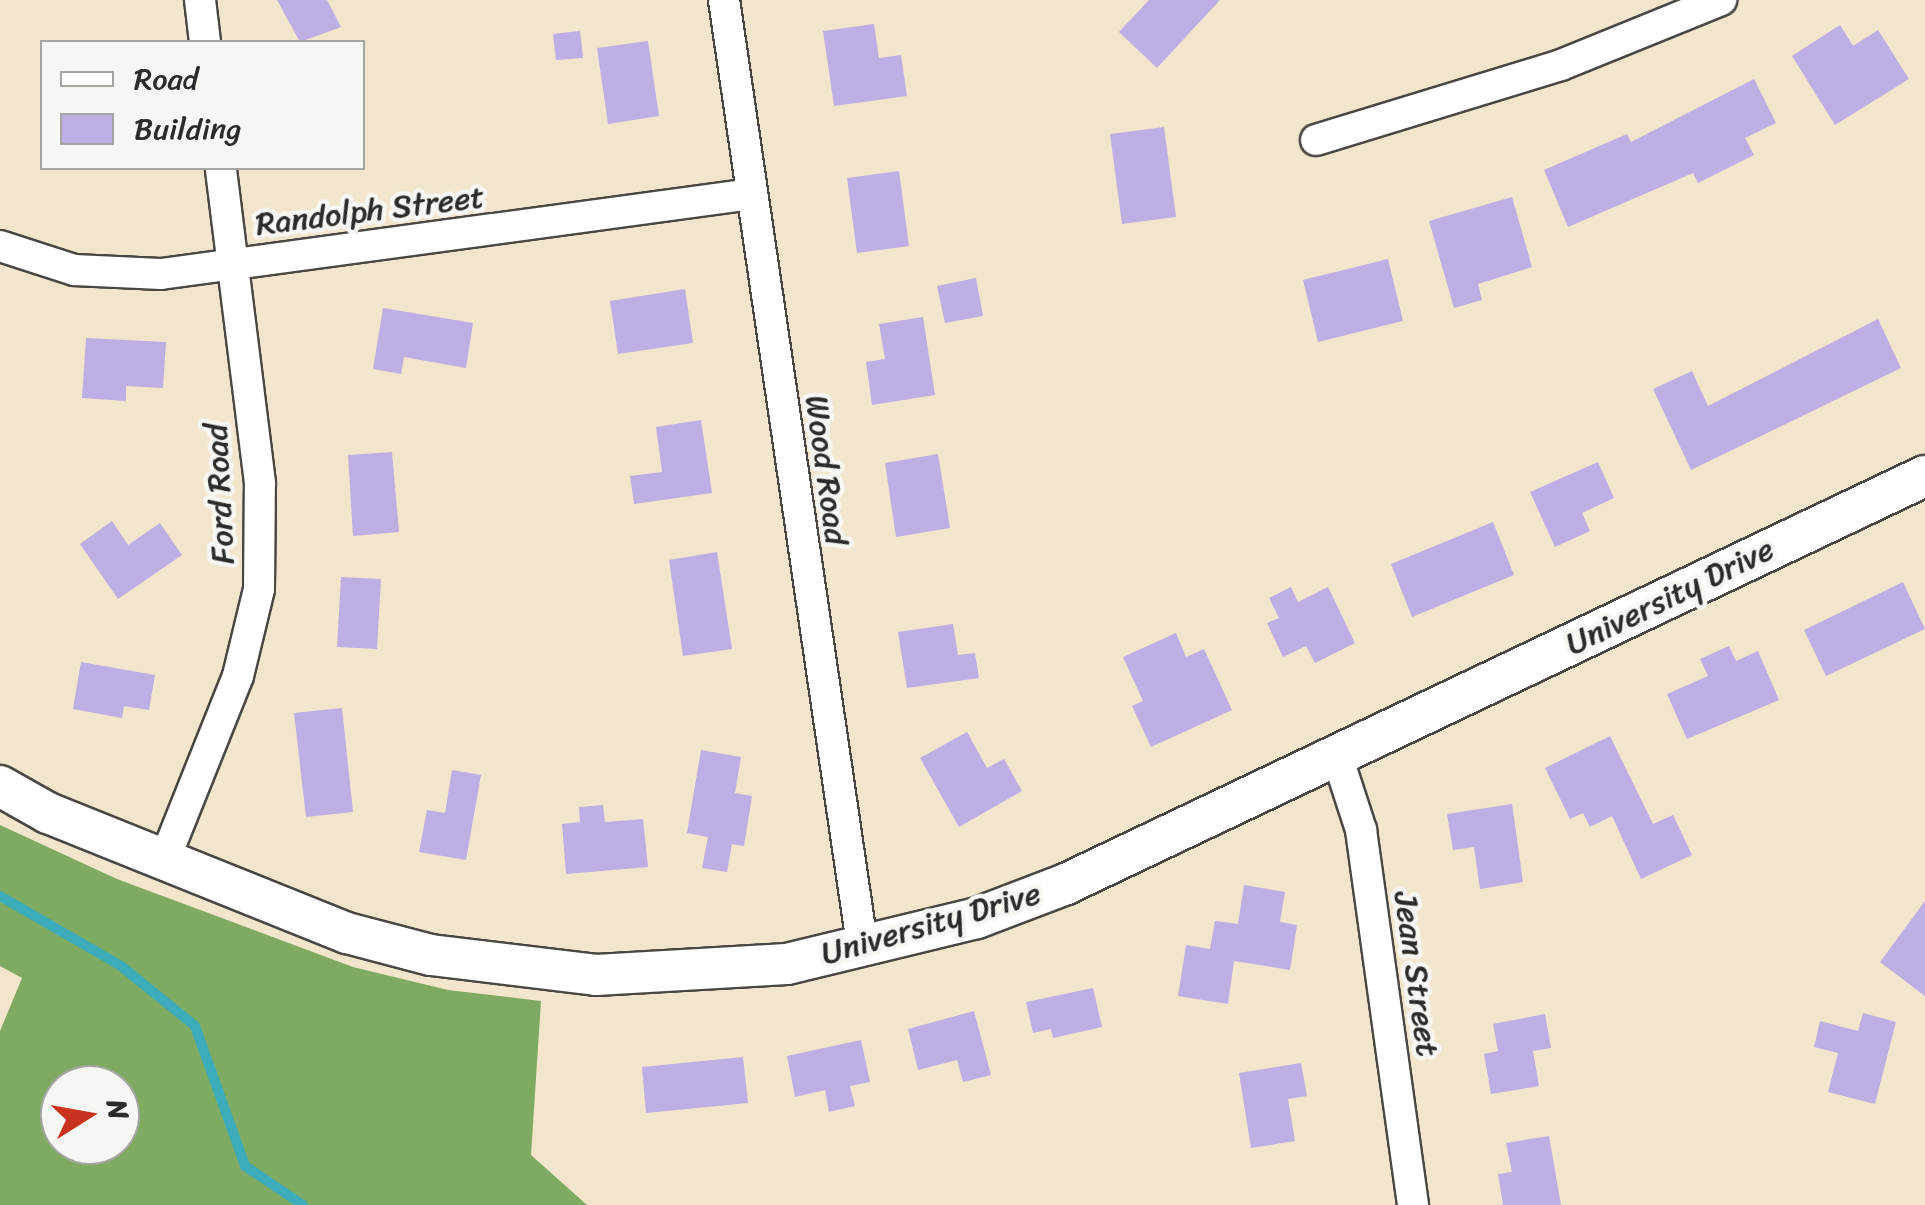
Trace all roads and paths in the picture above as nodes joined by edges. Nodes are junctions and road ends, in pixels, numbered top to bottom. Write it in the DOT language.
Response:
graph roads {
  1 [pos="200,0"];
  2 [pos="724,0"];
  3 [pos="1721,0"];
  4 [pos="205,40"];
  5 [pos="1316,140"];
  6 [pos="220,170"];
  7 [pos="750,194"];
  8 [pos="0,246"];
  9 [pos="232,262"];
  10 [pos="1925,476"];
  11 [pos="1336,756"];
  12 [pos="0,786"];
  13 [pos="164,861"];
  14 [pos="863,950"];
  15 [pos="1414,1205"];
  1 -- 4 [label="street"];
  2 -- 7 [label="street, Wood Road"];
  3 -- 5 [label="street"];
  6 -- 9 [label="street, Ford Road"];
  7 -- 9 [label="street, Randolph Street"];
  7 -- 14 [label="street, Wood Road"];
  8 -- 9 [label="street, Randolph Street"];
  9 -- 13 [label="street, Ford Road"];
  10 -- 11 [label="street, University Drive"];
  11 -- 14 [label="street, University Drive"];
  11 -- 15 [label="street, Jean Street"];
  12 -- 13 [label="street, University Drive"];
  13 -- 14 [label="street, University Drive"];
}
